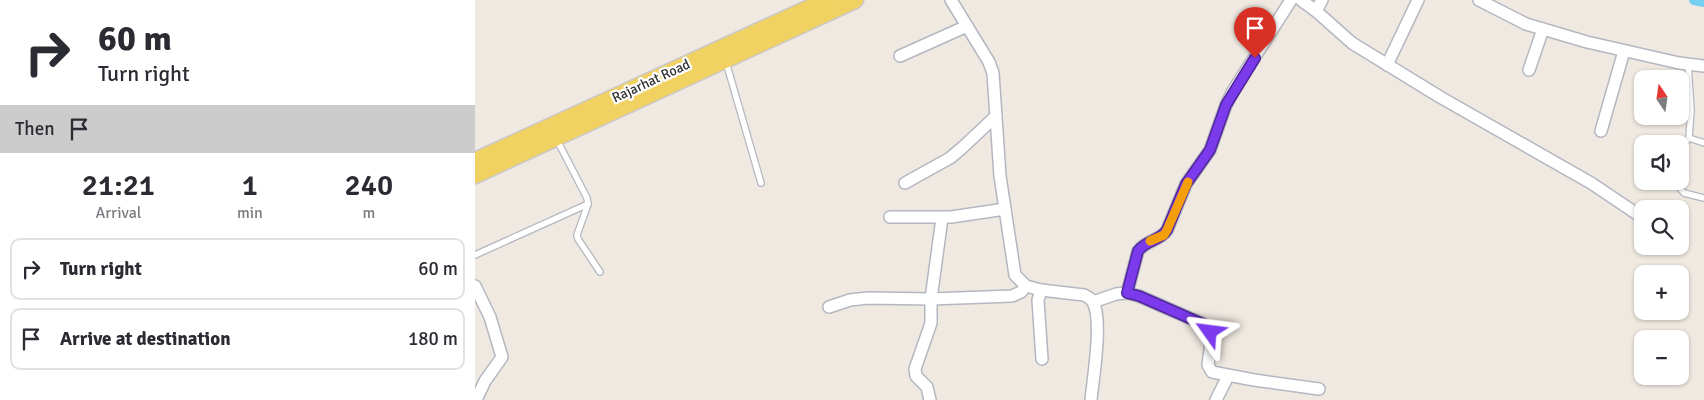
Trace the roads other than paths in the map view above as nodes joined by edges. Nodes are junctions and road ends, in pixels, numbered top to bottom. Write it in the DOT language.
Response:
graph roads {
  1 [pos="827,0"];
  2 [pos="855,0"];
  3 [pos="951,0"];
  4 [pos="1291,0"];
  5 [pos="1301,0"];
  6 [pos="1322,0"];
  7 [pos="1418,0"];
  8 [pos="1479,0"];
  9 [pos="1315,11"];
  10 [pos="967,26"];
  11 [pos="1543,29"];
  12 [pos="1624,51"];
  13 [pos="900,56"];
  14 [pos="725,60"];
  15 [pos="1387,64"];
  16 [pos="1688,64"];
  17 [pos="1704,66"];
  18 [pos="1529,70"];
  19 [pos="996,116"];
  20 [pos="1601,132"];
  21 [pos="555,138"];
  22 [pos="1689,138"];
  23 [pos="1704,143"];
  24 [pos="475,161"];
  25 [pos="475,175"];
  26 [pos="761,182"];
  27 [pos="905,182"];
  28 [pos="1682,190"];
  29 [pos="1704,198"];
  30 [pos="588,204"];
  31 [pos="1005,209"];
  32 [pos="1634,212"];
  33 [pos="890,217"];
  34 [pos="942,218"];
  35 [pos="475,255"];
  36 [pos="600,272"];
  37 [pos="475,286"];
  38 [pos="1027,286"];
  39 [pos="1041,290"];
  40 [pos="1127,293"];
  41 [pos="931,299"];
  42 [pos="1093,302"];
  43 [pos="829,307"];
  44 [pos="1042,359"];
  45 [pos="1228,376"];
  46 [pos="1319,388"];
  47 [pos="476,400"];
  48 [pos="930,400"];
  49 [pos="1091,400"];
  50 [pos="1216,400"];
  1 -- 24 [label="main road, Rajarhat Road"];
  2 -- 14 [label="main road"];
  3 -- 10 [label="street"];
  4 -- 40 [label="street"];
  5 -- 9 [label="street"];
  6 -- 9 [label="street"];
  7 -- 15 [label="street"];
  8 -- 11 [label="street"];
  9 -- 15 [label="street"];
  10 -- 13 [label="street"];
  10 -- 19 [label="street"];
  11 -- 12 [label="street"];
  11 -- 18 [label="street"];
  12 -- 16 [label="street"];
  12 -- 20 [label="street"];
  14 -- 21 [label="main road"];
  14 -- 26 [label="lane"];
  15 -- 32 [label="street"];
  16 -- 17 [label="street"];
  16 -- 22 [label="lane"];
  19 -- 27 [label="street"];
  19 -- 31 [label="street"];
  21 -- 25 [label="main road"];
  21 -- 30 [label="lane"];
  22 -- 23 [label="lane"];
  28 -- 29 [label="lane"];
  30 -- 35 [label="lane"];
  30 -- 36 [label="lane"];
  31 -- 34 [label="street"];
  31 -- 38 [label="street"];
  33 -- 34 [label="street"];
  34 -- 41 [label="street"];
  37 -- 47 [label="street"];
  38 -- 39 [label="street"];
  38 -- 41 [label="street"];
  39 -- 42 [label="street"];
  39 -- 44 [label="street"];
  40 -- 42 [label="street"];
  40 -- 45 [label="street"];
  41 -- 43 [label="street"];
  41 -- 48 [label="street"];
  42 -- 49 [label="street"];
  45 -- 46 [label="street"];
  45 -- 50 [label="street"];
}
